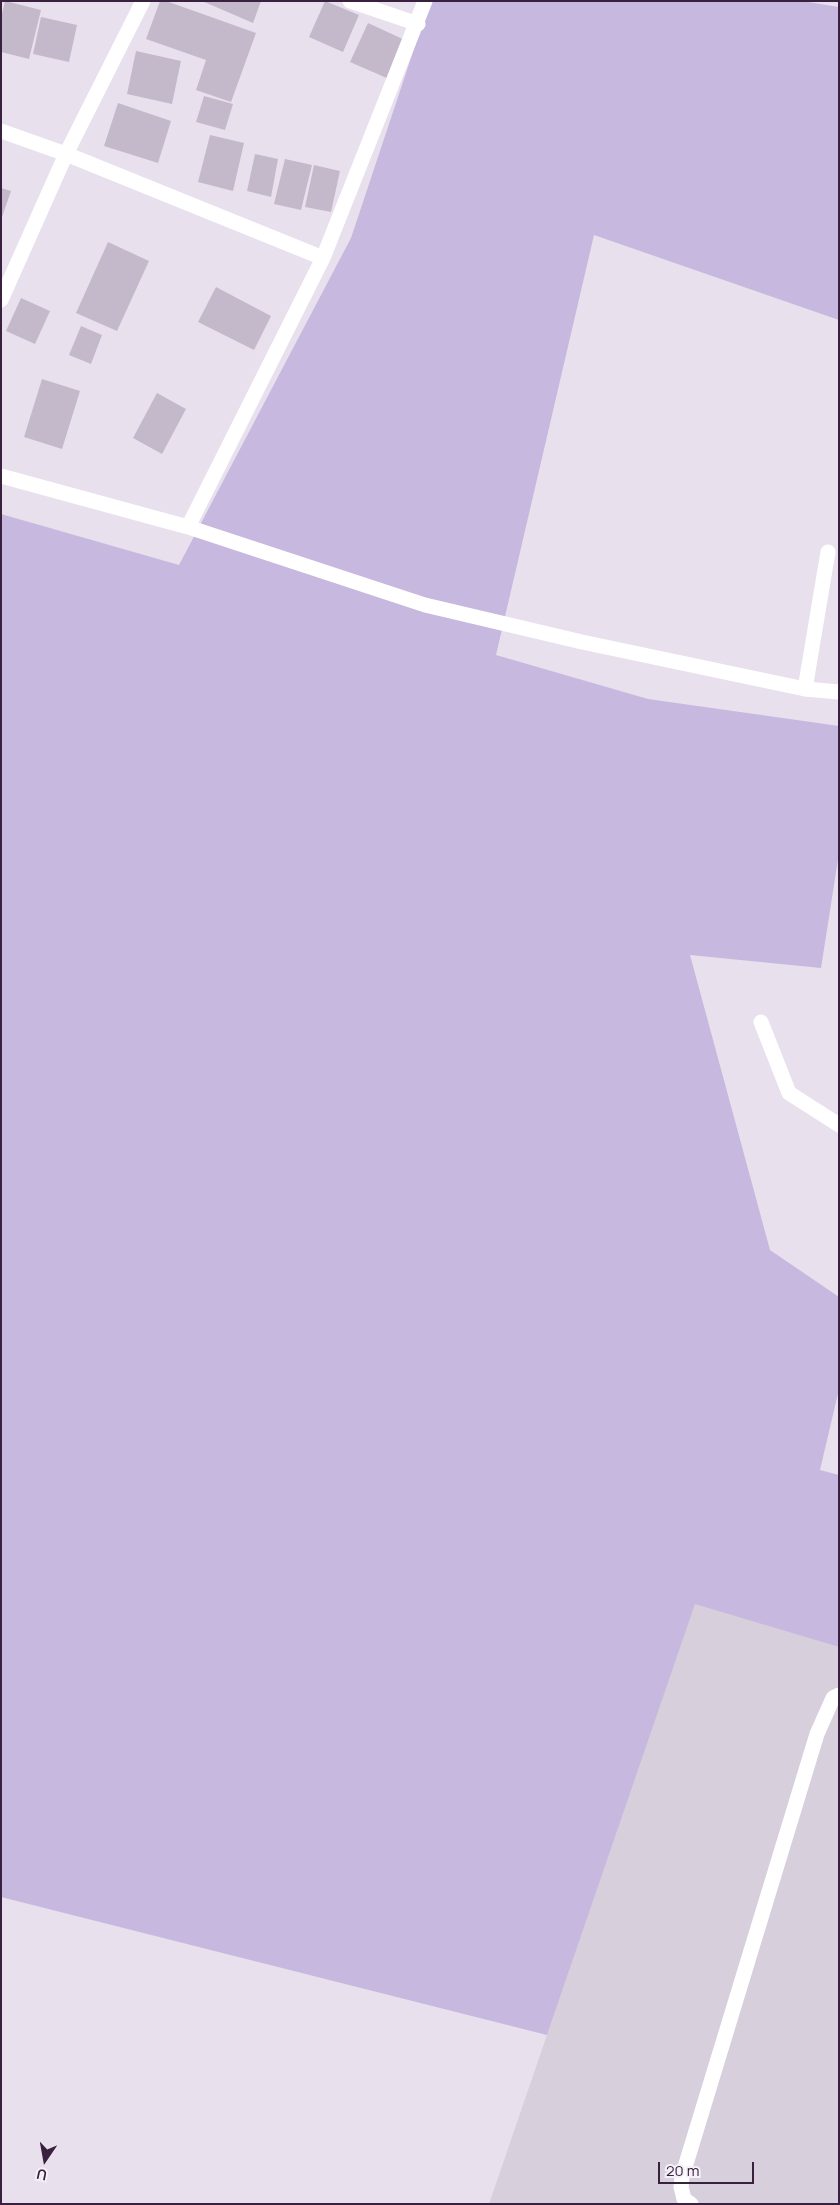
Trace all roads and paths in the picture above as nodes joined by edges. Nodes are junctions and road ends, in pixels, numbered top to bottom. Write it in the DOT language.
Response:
graph roads {
  1 [pos="143,1"];
  2 [pos="350,1"];
  3 [pos="425,1"];
  4 [pos="418,24"];
  5 [pos="1,131"];
  6 [pos="66,154"];
  7 [pos="323,258"];
  8 [pos="1,300"];
  9 [pos="1,476"];
  10 [pos="188,527"];
  11 [pos="828,552"];
  12 [pos="805,689"];
  13 [pos="839,692"];
  14 [pos="761,1022"];
  15 [pos="839,1125"];
  16 [pos="839,1694"];
  17 [pos="691,2204"];
  1 -- 6 [label="street"];
  2 -- 4 [label="street"];
  3 -- 4 [label="street"];
  4 -- 7 [label="street"];
  5 -- 6 [label="street"];
  6 -- 7 [label="street"];
  6 -- 8 [label="street"];
  7 -- 10 [label="street"];
  9 -- 10 [label="street"];
  10 -- 12 [label="street"];
  11 -- 12 [label="street"];
  12 -- 13 [label="street"];
  14 -- 15 [label="street"];
  16 -- 17 [label="street"];
}
